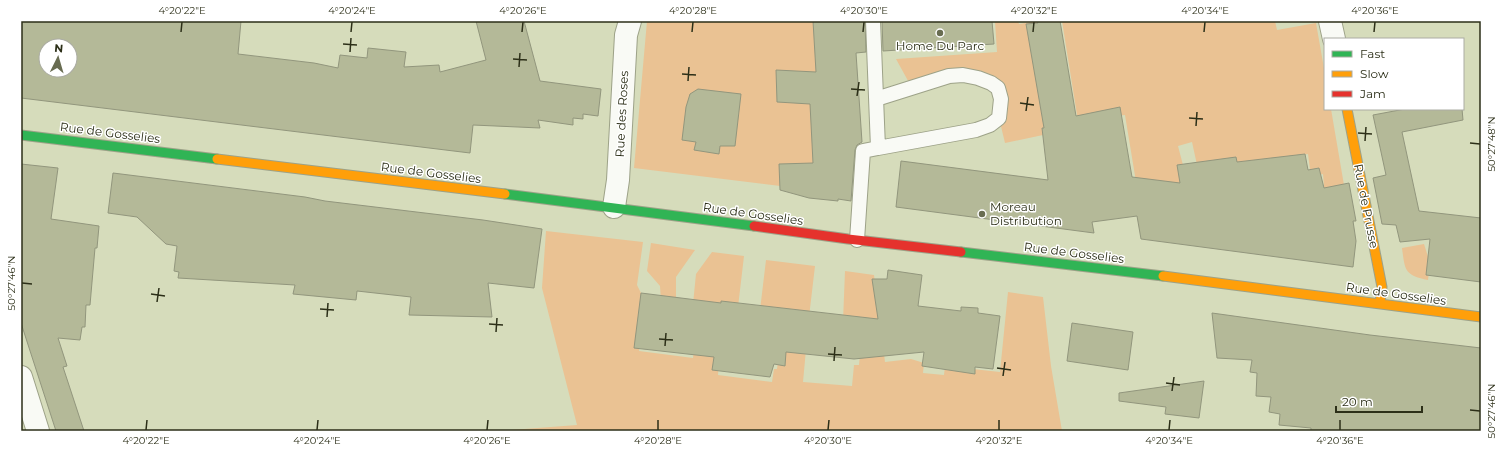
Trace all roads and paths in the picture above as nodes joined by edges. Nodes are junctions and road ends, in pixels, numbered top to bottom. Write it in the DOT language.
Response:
graph roads {
  1 [pos="872,21"];
  2 [pos="1330,21"];
  3 [pos="626,26"];
  4 [pos="1334,38"];
  5 [pos="876,99"];
  6 [pos="1347,110"];
  7 [pos="21,135"];
  8 [pos="878,148"];
  9 [pos="614,208"];
  10 [pos="857,240"];
  11 [pos="1380,303"];
  12 [pos="1481,317"];
  13 [pos="21,377"];
  14 [pos="38,431"];
  1 -- 5 [label="lane"];
  2 -- 4 [label="street"];
  3 -- 9 [label="street, Rue des Roses"];
  5 -- 8 [label="lane"];
  5 -- 8 [label="lane"];
  6 -- 11 [label="main road, Rue de Prusse"];
  7 -- 9 [label="main road, Rue de Gosselies"];
  8 -- 10 [label="lane"];
  9 -- 10 [label="main road, Rue de Gosselies"];
  10 -- 11 [label="main road, Rue de Gosselies"];
  11 -- 12 [label="main road, Rue de Gosselies"];
  13 -- 14 [label="street"];
}
